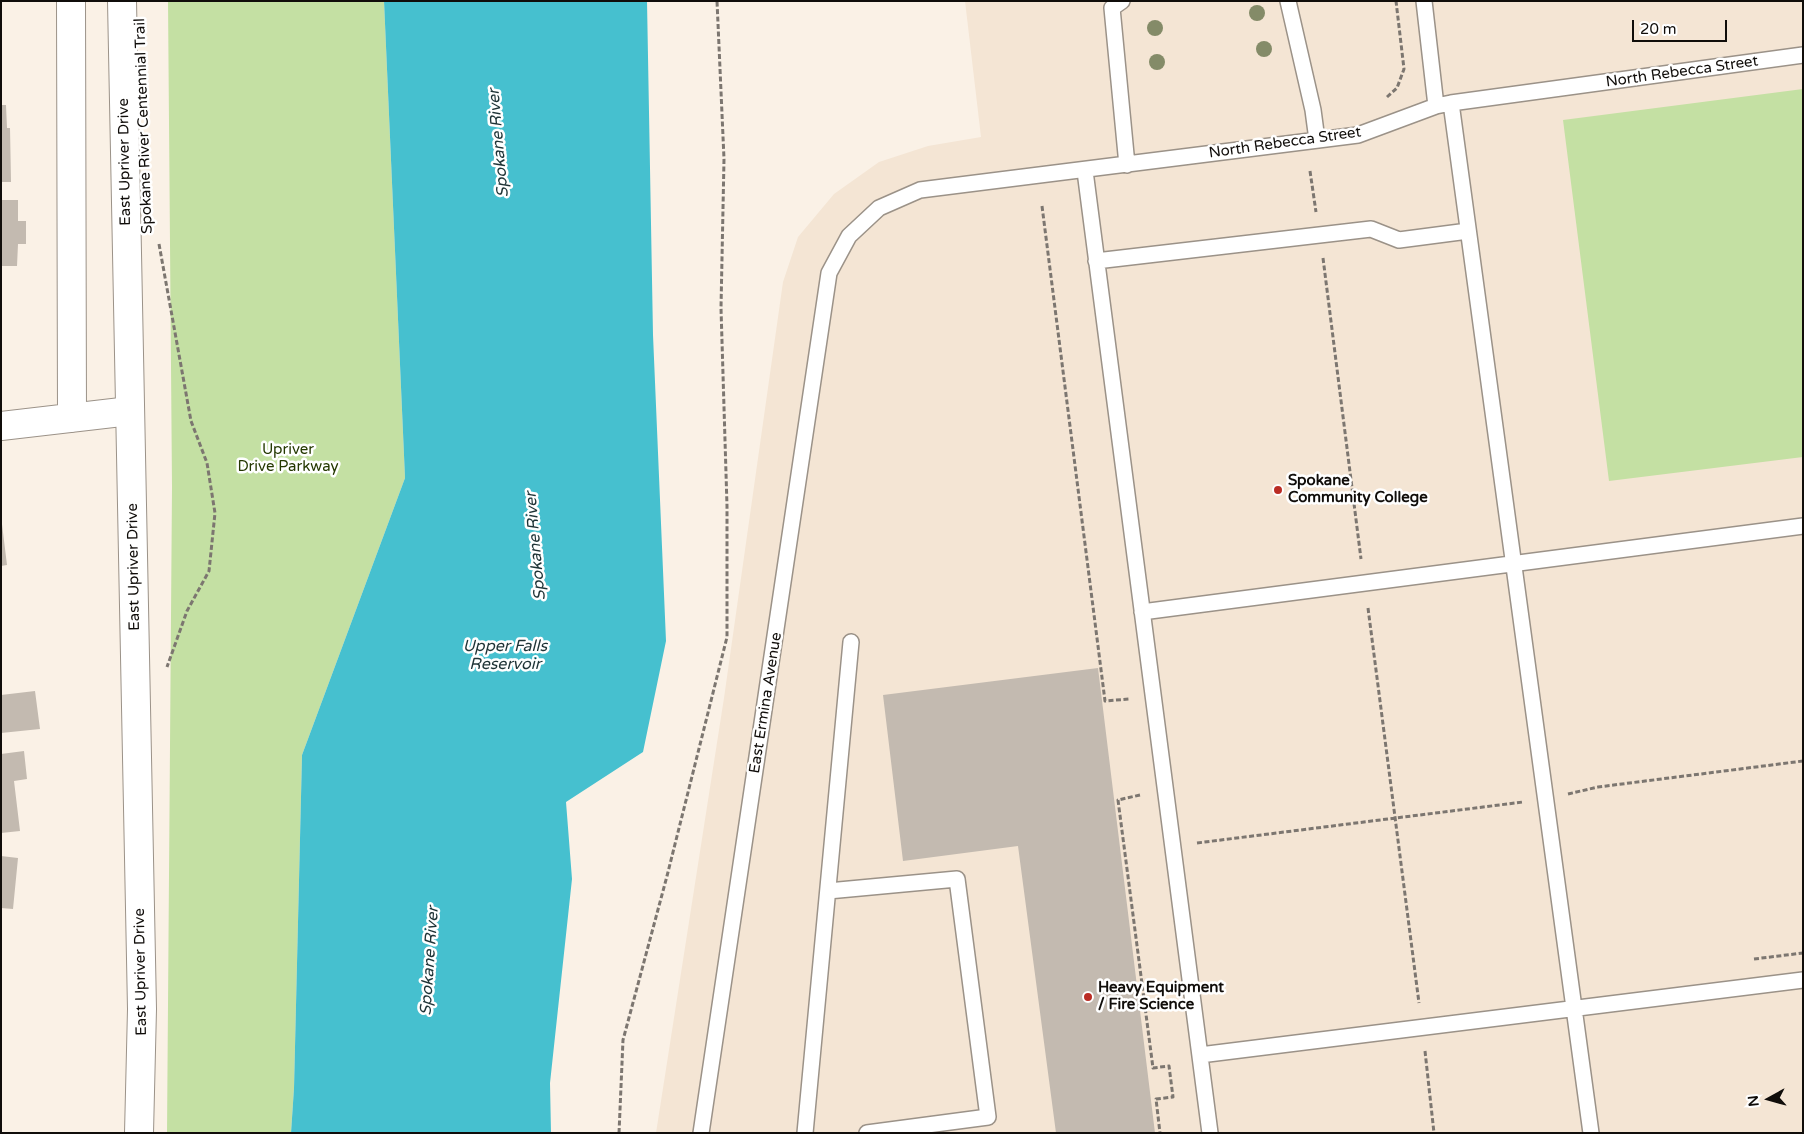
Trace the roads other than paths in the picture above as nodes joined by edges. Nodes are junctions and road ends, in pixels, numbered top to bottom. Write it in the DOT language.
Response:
graph roads {
  1 [pos="71,1"];
  2 [pos="122,1"];
  3 [pos="1122,1"];
  4 [pos="1288,1"];
  5 [pos="1424,1"];
  6 [pos="1803,55"];
  7 [pos="1451,103"];
  8 [pos="1436,106"];
  9 [pos="1317,140"];
  10 [pos="1127,165"];
  11 [pos="1085,170"];
  12 [pos="1468,231"];
  13 [pos="1096,261"];
  14 [pos="829,274"];
  15 [pos="130,411"];
  16 [pos="72,418"];
  17 [pos="1,426"];
  18 [pos="1803,526"];
  19 [pos="1514,564"];
  20 [pos="1142,612"];
  21 [pos="851,642"];
  22 [pos="828,891"];
  23 [pos="1803,980"];
  24 [pos="1576,1008"];
  25 [pos="1200,1055"];
  26 [pos="140,1133"];
  27 [pos="700,1133"];
  28 [pos="805,1133"];
  29 [pos="867,1133"];
  30 [pos="1210,1133"];
  31 [pos="1591,1133"];
  1 -- 16 [label="street"];
  2 -- 15 [label="street, East Upriver Drive"];
  3 -- 10 [label="lane"];
  4 -- 9 [label="lane"];
  5 -- 8 [label="lane"];
  6 -- 7 [label="lane, North Rebecca Street"];
  7 -- 8 [label="lane, North Rebecca Street"];
  7 -- 12 [label="lane"];
  8 -- 9 [label="lane, North Rebecca Street"];
  9 -- 10 [label="lane, North Rebecca Street"];
  10 -- 11 [label="lane, North Rebecca Street"];
  11 -- 13 [label="lane"];
  11 -- 14 [label="lane, North Rebecca Street"];
  12 -- 13 [label="lane"];
  12 -- 19 [label="lane"];
  13 -- 20 [label="lane"];
  14 -- 27 [label="lane, East Ermina Avenue"];
  15 -- 16 [label="street"];
  15 -- 26 [label="street, East Upriver Drive"];
  16 -- 17 [label="street"];
  18 -- 19 [label="lane"];
  19 -- 20 [label="lane"];
  19 -- 24 [label="lane"];
  20 -- 25 [label="lane"];
  21 -- 22 [label="lane"];
  22 -- 28 [label="lane"];
  22 -- 29 [label="lane"];
  23 -- 24 [label="lane"];
  24 -- 25 [label="lane"];
  24 -- 31 [label="lane"];
  25 -- 30 [label="lane"];
}
